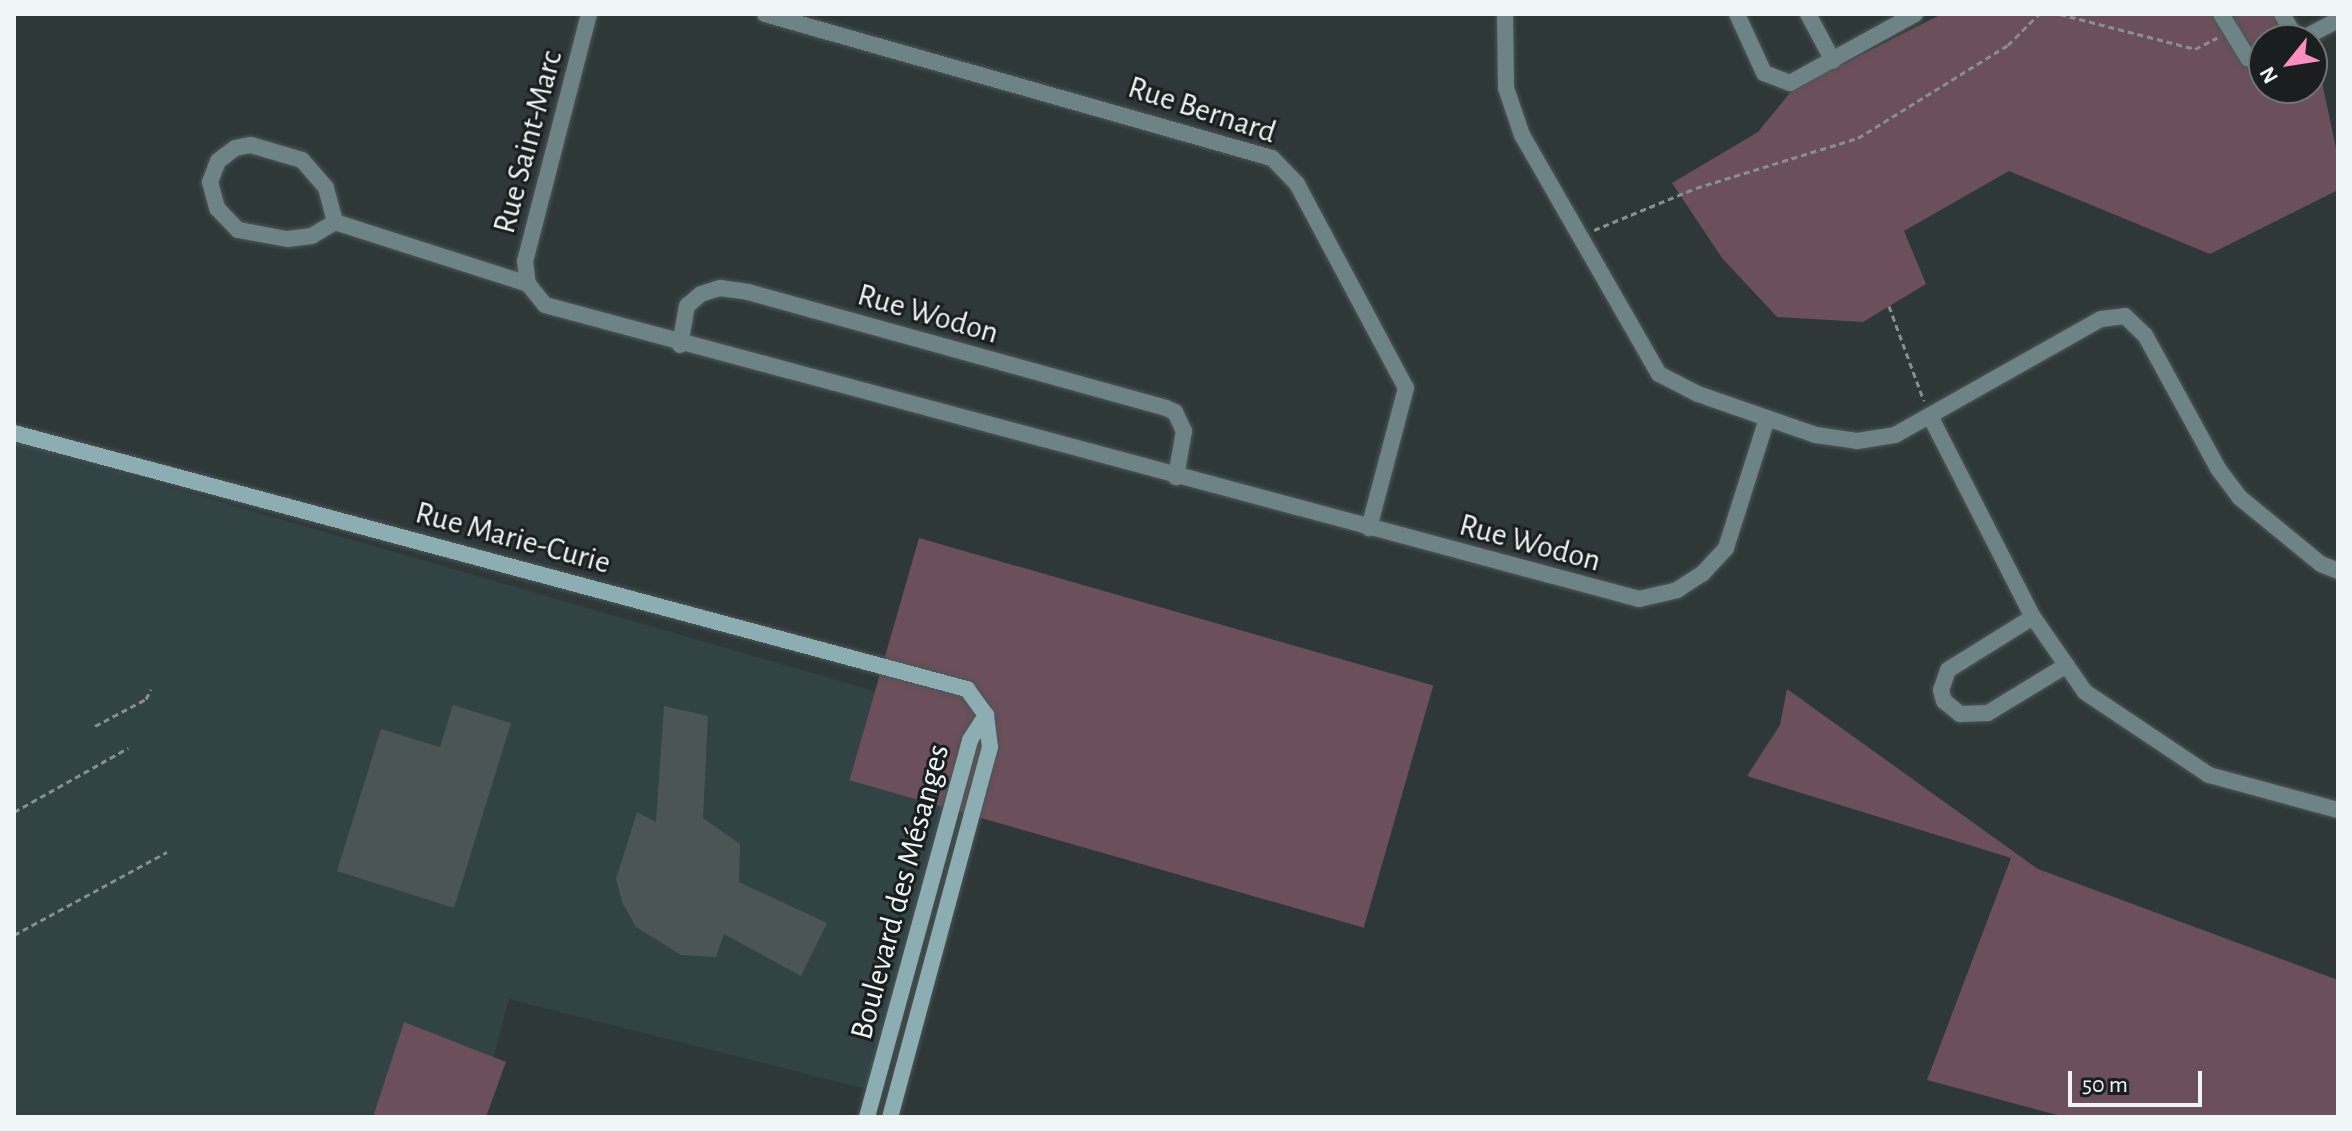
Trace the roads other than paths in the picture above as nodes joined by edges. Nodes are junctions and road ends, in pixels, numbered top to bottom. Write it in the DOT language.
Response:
graph roads {
  1 [pos="589,14"];
  2 [pos="765,14"];
  3 [pos="1505,14"];
  4 [pos="1737,14"];
  5 [pos="1808,14"];
  6 [pos="1915,14"];
  7 [pos="2221,14"];
  8 [pos="2248,58"];
  9 [pos="1833,61"];
  10 [pos="335,222"];
  11 [pos="528,284"];
  12 [pos="680,345"];
  13 [pos="1930,416"];
  14 [pos="1767,419"];
  15 [pos="14,433"];
  16 [pos="1176,477"];
  17 [pos="1369,528"];
  18 [pos="2338,571"];
  19 [pos="2033,617"];
  20 [pos="2067,665"];
  21 [pos="986,715"];
  22 [pos="2338,810"];
  23 [pos="867,1117"];
  24 [pos="890,1117"];
  1 -- 11 [label="street, Rue Saint-Marc"];
  2 -- 17 [label="street, Rue Bernard"];
  3 -- 14 [label="street"];
  4 -- 9 [label="street"];
  5 -- 9 [label="street"];
  6 -- 9 [label="street"];
  7 -- 8 [label="street"];
  10 -- 10 [label="street"];
  10 -- 11 [label="street"];
  11 -- 12 [label="street, Rue Wodon"];
  12 -- 16 [label="street, Rue Wodon"];
  12 -- 16 [label="street, Rue Wodon"];
  13 -- 14 [label="street"];
  13 -- 18 [label="street"];
  13 -- 19 [label="street"];
  14 -- 17 [label="street, Rue Wodon"];
  15 -- 21 [label="street, Rue Marie-Curie"];
  16 -- 17 [label="street, Rue Wodon"];
  19 -- 20 [label="street"];
  19 -- 20 [label="street"];
  20 -- 22 [label="street"];
  21 -- 23 [label="street, Boulevard des Mésanges"];
  21 -- 24 [label="street, Boulevard des Mésanges"];
}
